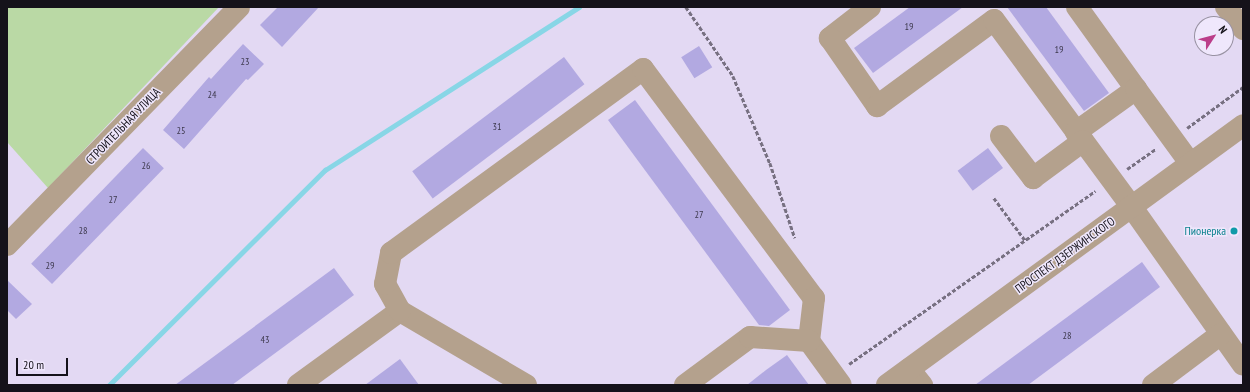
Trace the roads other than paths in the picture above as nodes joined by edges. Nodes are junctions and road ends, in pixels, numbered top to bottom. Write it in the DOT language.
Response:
graph roads {
  1 [pos="239,7"];
  2 [pos="870,7"];
  3 [pos="1077,7"];
  4 [pos="1226,7"];
  5 [pos="1243,30"];
  6 [pos="1136,89"];
  7 [pos="1240,134"];
  8 [pos="1001,136"];
  9 [pos="1080,136"];
  10 [pos="1190,163"];
  11 [pos="1131,206"];
  12 [pos="7,245"];
  13 [pos="400,311"];
  14 [pos="1221,334"];
  15 [pos="810,340"];
  16 [pos="1243,365"];
  17 [pos="915,377"];
  18 [pos="837,380"];
  19 [pos="298,385"];
  20 [pos="526,385"];
  21 [pos="685,385"];
  22 [pos="887,385"];
  23 [pos="1153,385"];
  1 -- 12 [label="street, СТРОИТЕЛЬНАЯ УЛИЦА"];
  2 -- 9 [label="street"];
  3 -- 6 [label="street"];
  4 -- 5 [label="street"];
  6 -- 9 [label="street"];
  6 -- 10 [label="street"];
  7 -- 10 [label="street, ПРОСПЕКТ ДЗЕРЖИНСКОГО"];
  8 -- 9 [label="street"];
  9 -- 11 [label="street"];
  10 -- 11 [label="street, ПРОСПЕКТ ДЗЕРЖИНСКОГО"];
  11 -- 14 [label="street"];
  11 -- 17 [label="street, ПРОСПЕКТ ДЗЕРЖИНСКОГО"];
  13 -- 15 [label="street"];
  13 -- 19 [label="street"];
  13 -- 20 [label="street"];
  14 -- 16 [label="street"];
  14 -- 23 [label="street"];
  15 -- 18 [label="street"];
  15 -- 21 [label="street"];
  17 -- 22 [label="street, ПРОСПЕКТ ДЗЕРЖИНСКОГО"];
}
